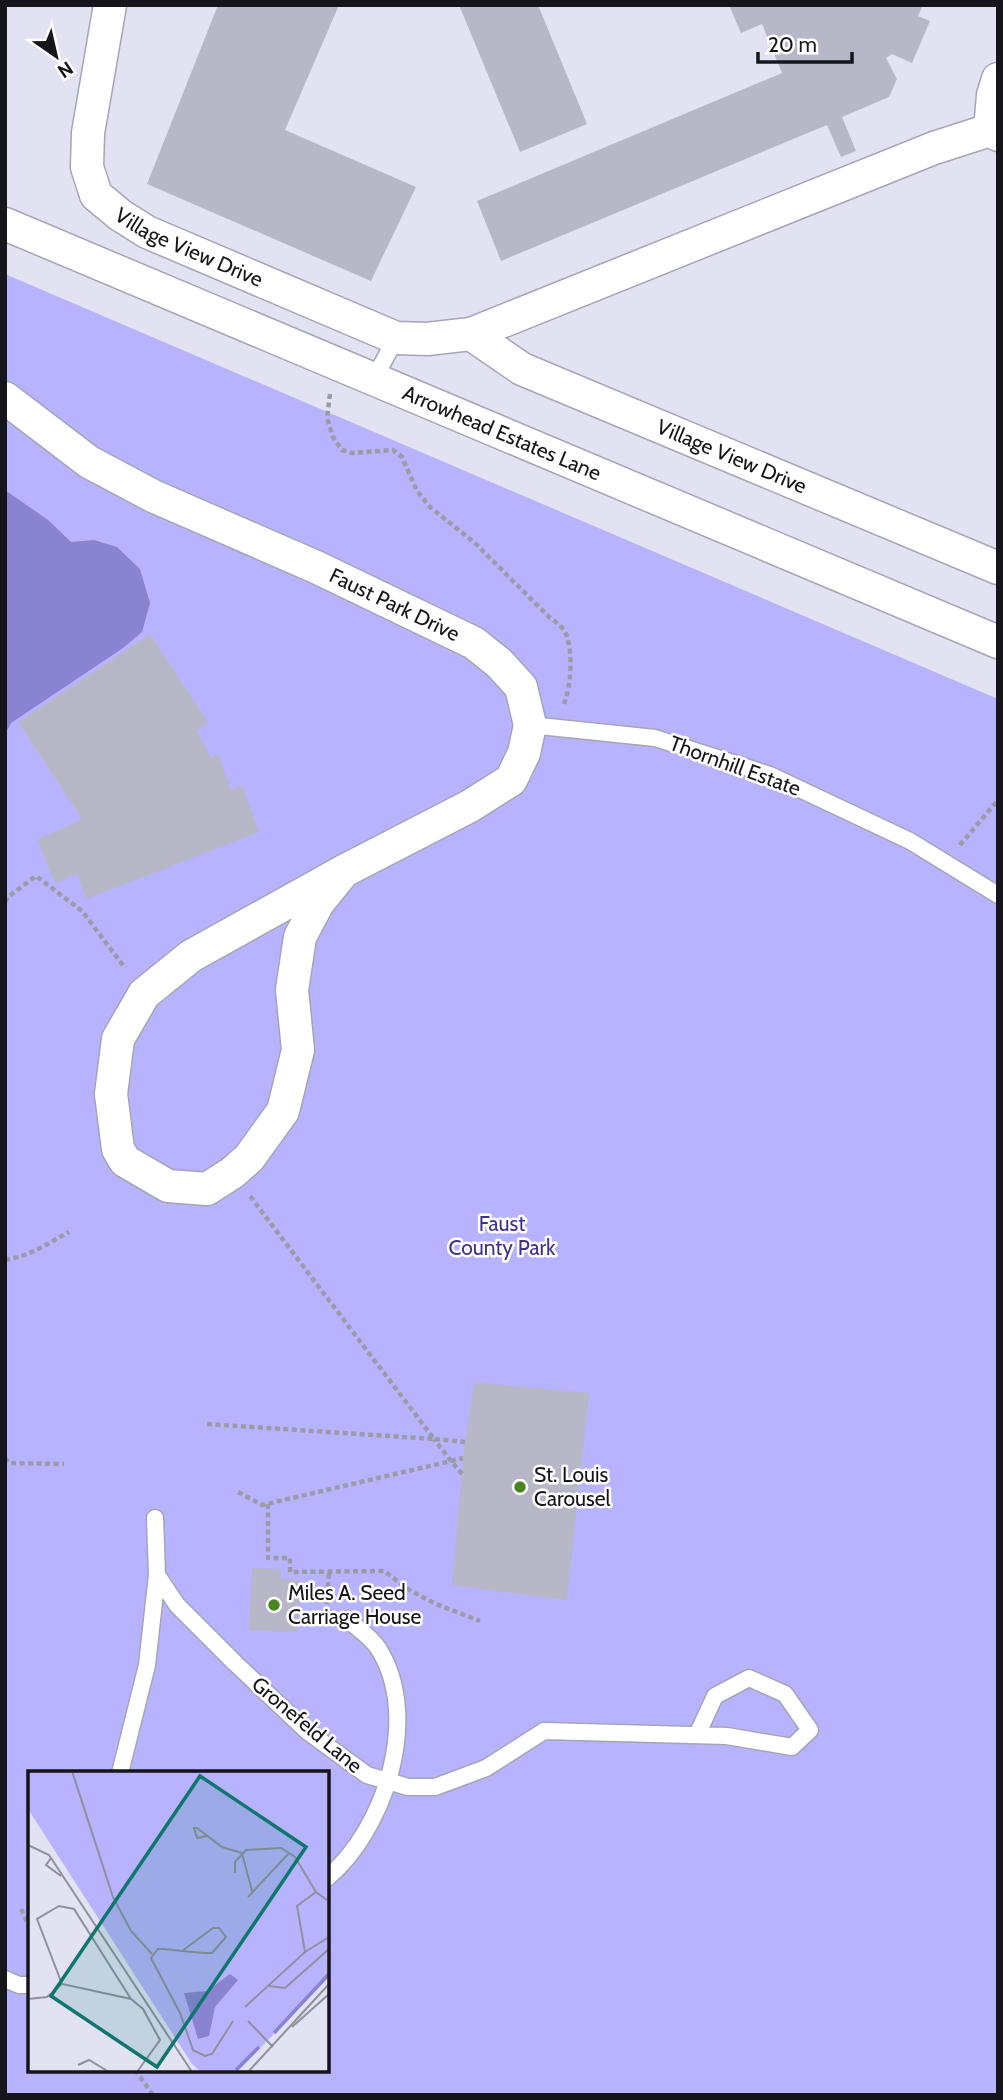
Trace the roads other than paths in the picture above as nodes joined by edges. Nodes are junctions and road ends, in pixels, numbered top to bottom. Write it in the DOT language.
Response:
graph roads {
  1 [pos="110,5"];
  2 [pos="998,79"];
  3 [pos="994,132"];
  4 [pos="5,224"];
  5 [pos="471,334"];
  6 [pos="396,338"];
  7 [pos="374,379"];
  8 [pos="5,398"];
  9 [pos="998,568"];
  10 [pos="998,642"];
  11 [pos="530,726"];
  12 [pos="344,872"];
  13 [pos="998,895"];
  14 [pos="155,1518"];
  15 [pos="157,1575"];
  16 [pos="347,1619"];
  17 [pos="697,1735"];
  18 [pos="120,1771"];
  19 [pos="387,1782"];
  20 [pos="329,1876"];
  21 [pos="5,1979"];
  22 [pos="28,1985"];
  1 -- 6 [label="street, Village View Drive"];
  2 -- 3 [label="street"];
  3 -- 5 [label="street, Village View Drive"];
  4 -- 7 [label="street, Arrowhead Estates Lane"];
  5 -- 6 [label="street, Village View Drive"];
  5 -- 9 [label="street, Village View Drive"];
  6 -- 7 [label="lane"];
  7 -- 10 [label="street, Arrowhead Estates Lane"];
  8 -- 11 [label="street, Faust Park Drive"];
  11 -- 12 [label="street, Faust Park Drive"];
  11 -- 13 [label="lane, Thornhill Estate"];
  12 -- 12 [label="street, Faust Park Drive"];
  14 -- 15 [label="lane"];
  15 -- 18 [label="lane"];
  15 -- 19 [label="lane, Gronefeld Lane"];
  16 -- 19 [label="lane"];
  17 -- 17 [label="lane, Gronefeld Lane"];
  17 -- 19 [label="lane, Gronefeld Lane"];
  19 -- 20 [label="lane"];
  21 -- 22 [label="lane"];
}
